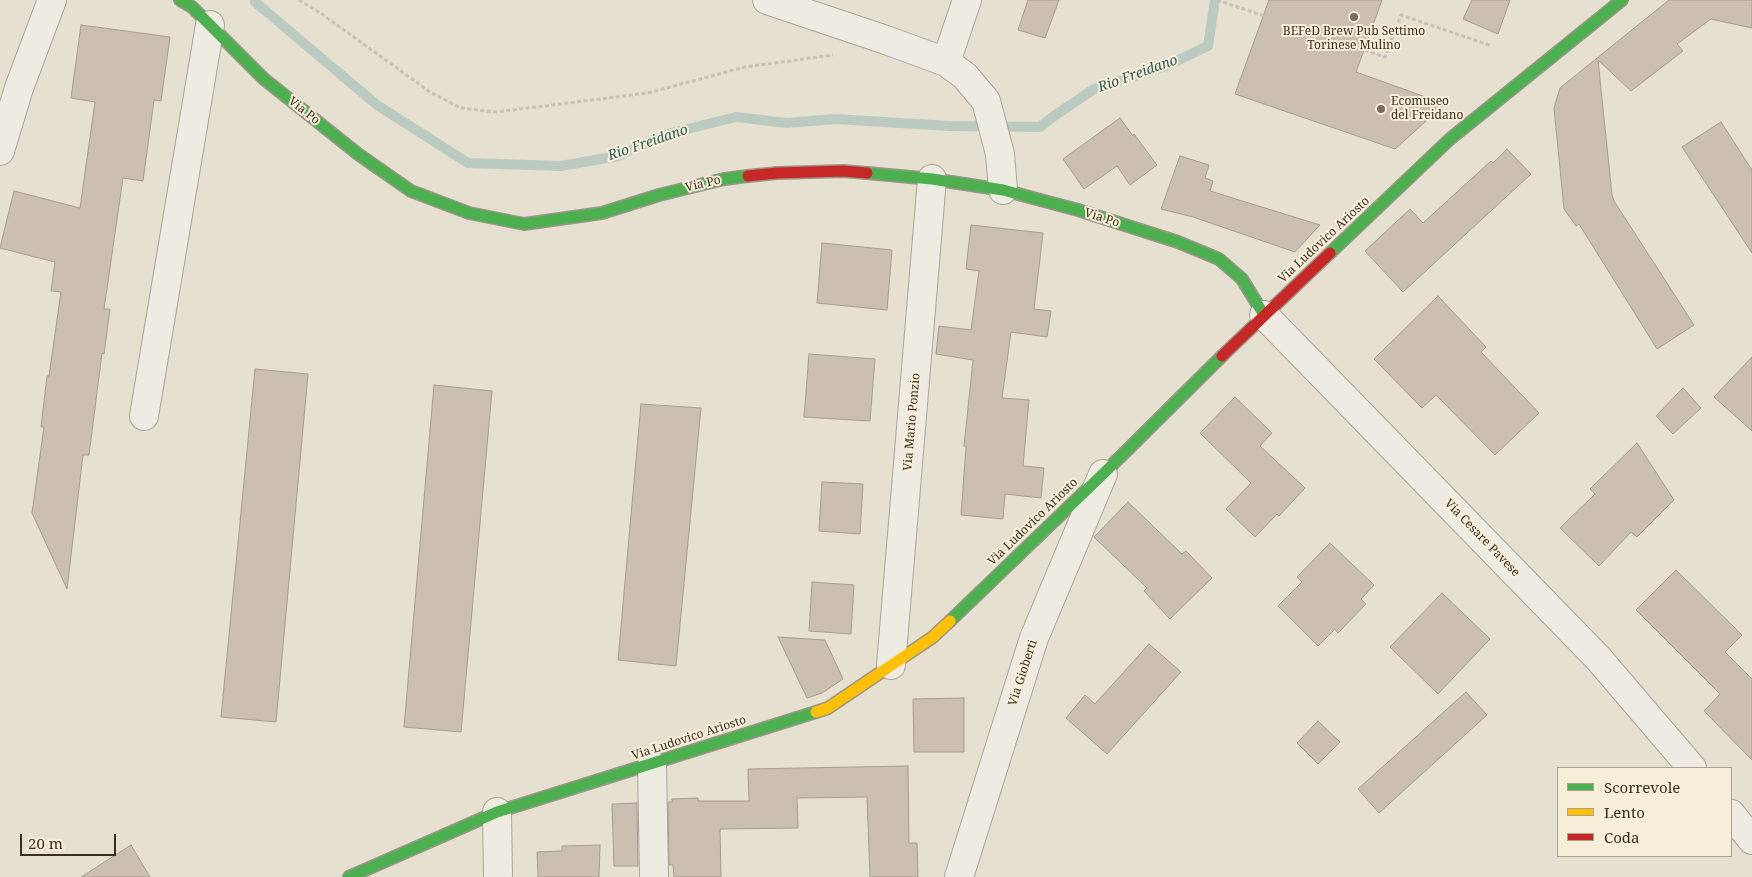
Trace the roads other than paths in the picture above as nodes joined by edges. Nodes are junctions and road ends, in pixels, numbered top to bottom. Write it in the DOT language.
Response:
graph roads {
  1 [pos="52,0"];
  2 [pos="768,0"];
  3 [pos="967,0"];
  4 [pos="1622,0"];
  5 [pos="195,8"];
  6 [pos="946,62"];
  7 [pos="0,151"];
  8 [pos="932,179"];
  9 [pos="1004,190"];
  10 [pos="1264,315"];
  11 [pos="144,416"];
  12 [pos="1103,474"];
  13 [pos="891,665"];
  14 [pos="652,764"];
  15 [pos="1691,767"];
  16 [pos="498,812"];
  17 [pos="1732,815"];
  18 [pos="1752,840"];
  19 [pos="349,877"];
  20 [pos="498,877"];
  21 [pos="654,877"];
  22 [pos="958,877"];
  1 -- 7 [label="street"];
  2 -- 6 [label="street"];
  3 -- 6 [label="street"];
  4 -- 10 [label="street, Via Ludovico Ariosto"];
  5 -- 8 [label="street, Via Po"];
  5 -- 11 [label="street"];
  6 -- 9 [label="street"];
  8 -- 9 [label="street, Via Po"];
  8 -- 13 [label="street, Via Mario Ponzio"];
  9 -- 10 [label="street, Via Po"];
  10 -- 12 [label="street, Via Ludovico Ariosto"];
  10 -- 15 [label="street, Via Cesare Pavese"];
  12 -- 13 [label="street, Via Ludovico Ariosto"];
  12 -- 22 [label="street, Via Gioberti"];
  13 -- 14 [label="street, Via Ludovico Ariosto"];
  14 -- 16 [label="street, Via Ludovico Ariosto"];
  14 -- 21 [label="street"];
  16 -- 19 [label="street, Via Ludovico Ariosto"];
  16 -- 20 [label="street"];
  17 -- 18 [label="street"];
}
